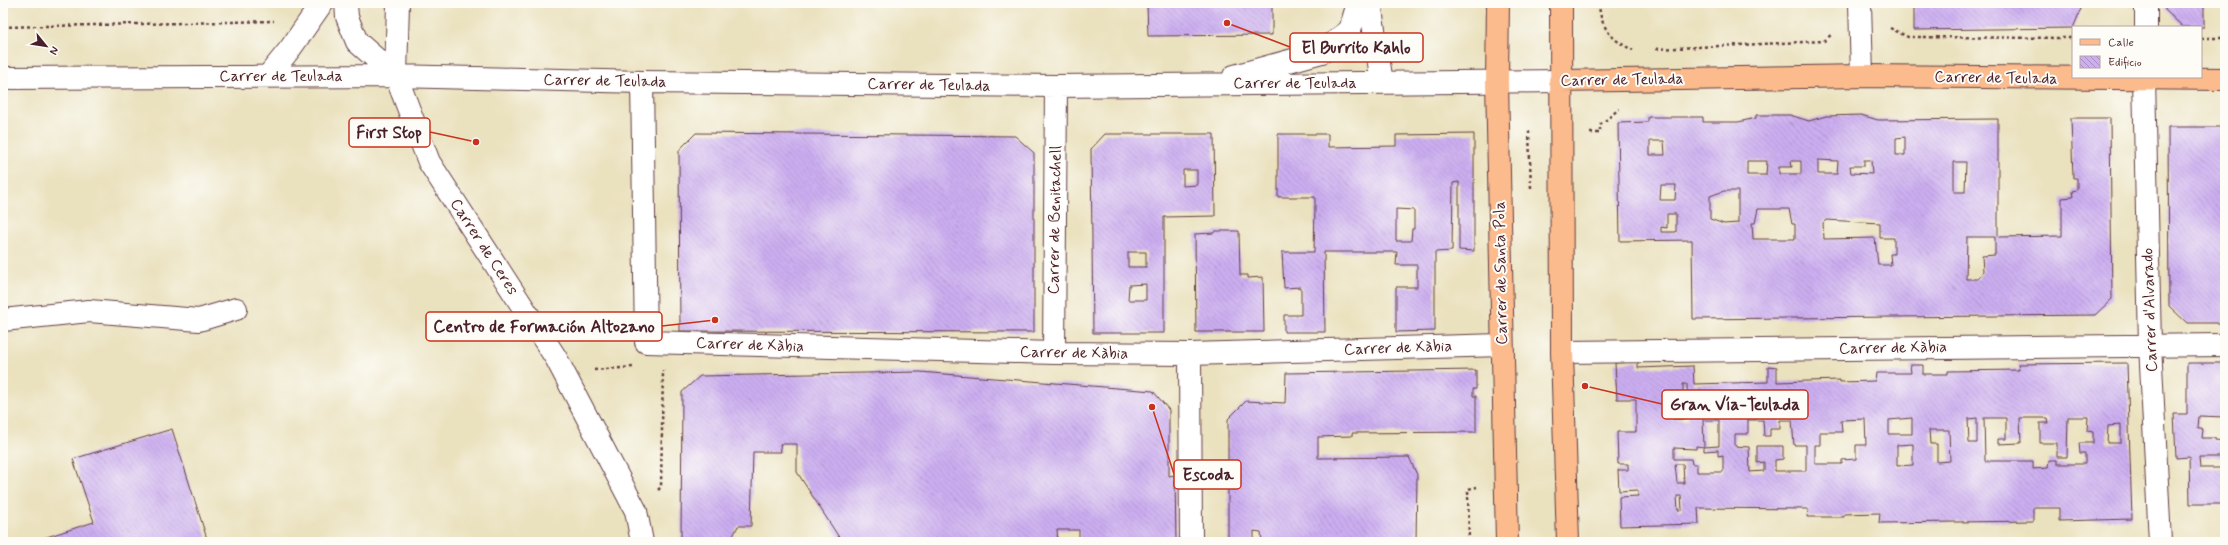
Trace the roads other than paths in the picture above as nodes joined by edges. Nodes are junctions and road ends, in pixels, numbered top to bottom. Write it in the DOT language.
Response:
graph roads {
  1 [pos="322,3"];
  2 [pos="346,3"];
  3 [pos="398,3"];
  4 [pos="1358,3"];
  5 [pos="1370,3"];
  6 [pos="1498,3"];
  7 [pos="1561,3"];
  8 [pos="2146,3"];
  9 [pos="1860,11"];
  10 [pos="2146,26"];
  11 [pos="268,76"];
  12 [pos="396,76"];
  13 [pos="1862,76"];
  14 [pos="2072,77"];
  15 [pos="3,78"];
  16 [pos="2144,78"];
  17 [pos="2225,79"];
  18 [pos="1497,81"];
  19 [pos="1560,81"];
  20 [pos="642,82"];
  21 [pos="1207,83"];
  22 [pos="1382,83"];
  23 [pos="1056,86"];
  24 [pos="236,309"];
  25 [pos="3,320"];
  26 [pos="1502,345"];
  27 [pos="2150,345"];
  28 [pos="2225,345"];
  29 [pos="1562,352"];
  30 [pos="1054,353"];
  31 [pos="1190,354"];
  32 [pos="642,542"];
  33 [pos="1191,542"];
  34 [pos="1507,542"];
  35 [pos="1568,542"];
  36 [pos="2160,542"];
  1 -- 11 [label="street"];
  2 -- 12 [label="street"];
  3 -- 12 [label="street"];
  4 -- 21 [label="street, Carrer de Teulada"];
  5 -- 22 [label="street"];
  6 -- 18 [label="main road, Carrer de Santa Pola"];
  7 -- 19 [label="main road"];
  8 -- 10 [label="street"];
  9 -- 13 [label="street"];
  11 -- 12 [label="street, Carrer de Teulada"];
  11 -- 15 [label="street, Carrer de Teulada"];
  12 -- 20 [label="street, Carrer de Teulada"];
  12 -- 32 [label="street, Carrer de Ceres"];
  13 -- 14 [label="main road, Carrer de Teulada"];
  13 -- 19 [label="main road, Carrer de Teulada"];
  16 -- 17 [label="main road, Carrer de Teulada"];
  16 -- 27 [label="street, Carrer d'Alvarado"];
  18 -- 19 [label="street, Carrer de Teulada"];
  18 -- 22 [label="street, Carrer de Teulada"];
  18 -- 26 [label="main road, Carrer de Santa Pola"];
  19 -- 29 [label="main road"];
  20 -- 23 [label="street, Carrer de Teulada"];
  20 -- 30 [label="street, Carrer de Xàbia"];
  21 -- 22 [label="street, Carrer de Teulada"];
  21 -- 23 [label="street, Carrer de Teulada"];
  23 -- 30 [label="street, Carrer de Benitachell"];
  24 -- 25 [label="street"];
  26 -- 31 [label="street, Carrer de Xàbia"];
  26 -- 34 [label="main road, Carrer de Santa Pola"];
  27 -- 28 [label="street, Carrer de Xàbia"];
  27 -- 29 [label="street, Carrer de Xàbia"];
  27 -- 36 [label="street, Carrer d'Alvarado"];
  29 -- 35 [label="main road"];
  30 -- 31 [label="street, Carrer de Xàbia"];
  31 -- 33 [label="street"];
}
